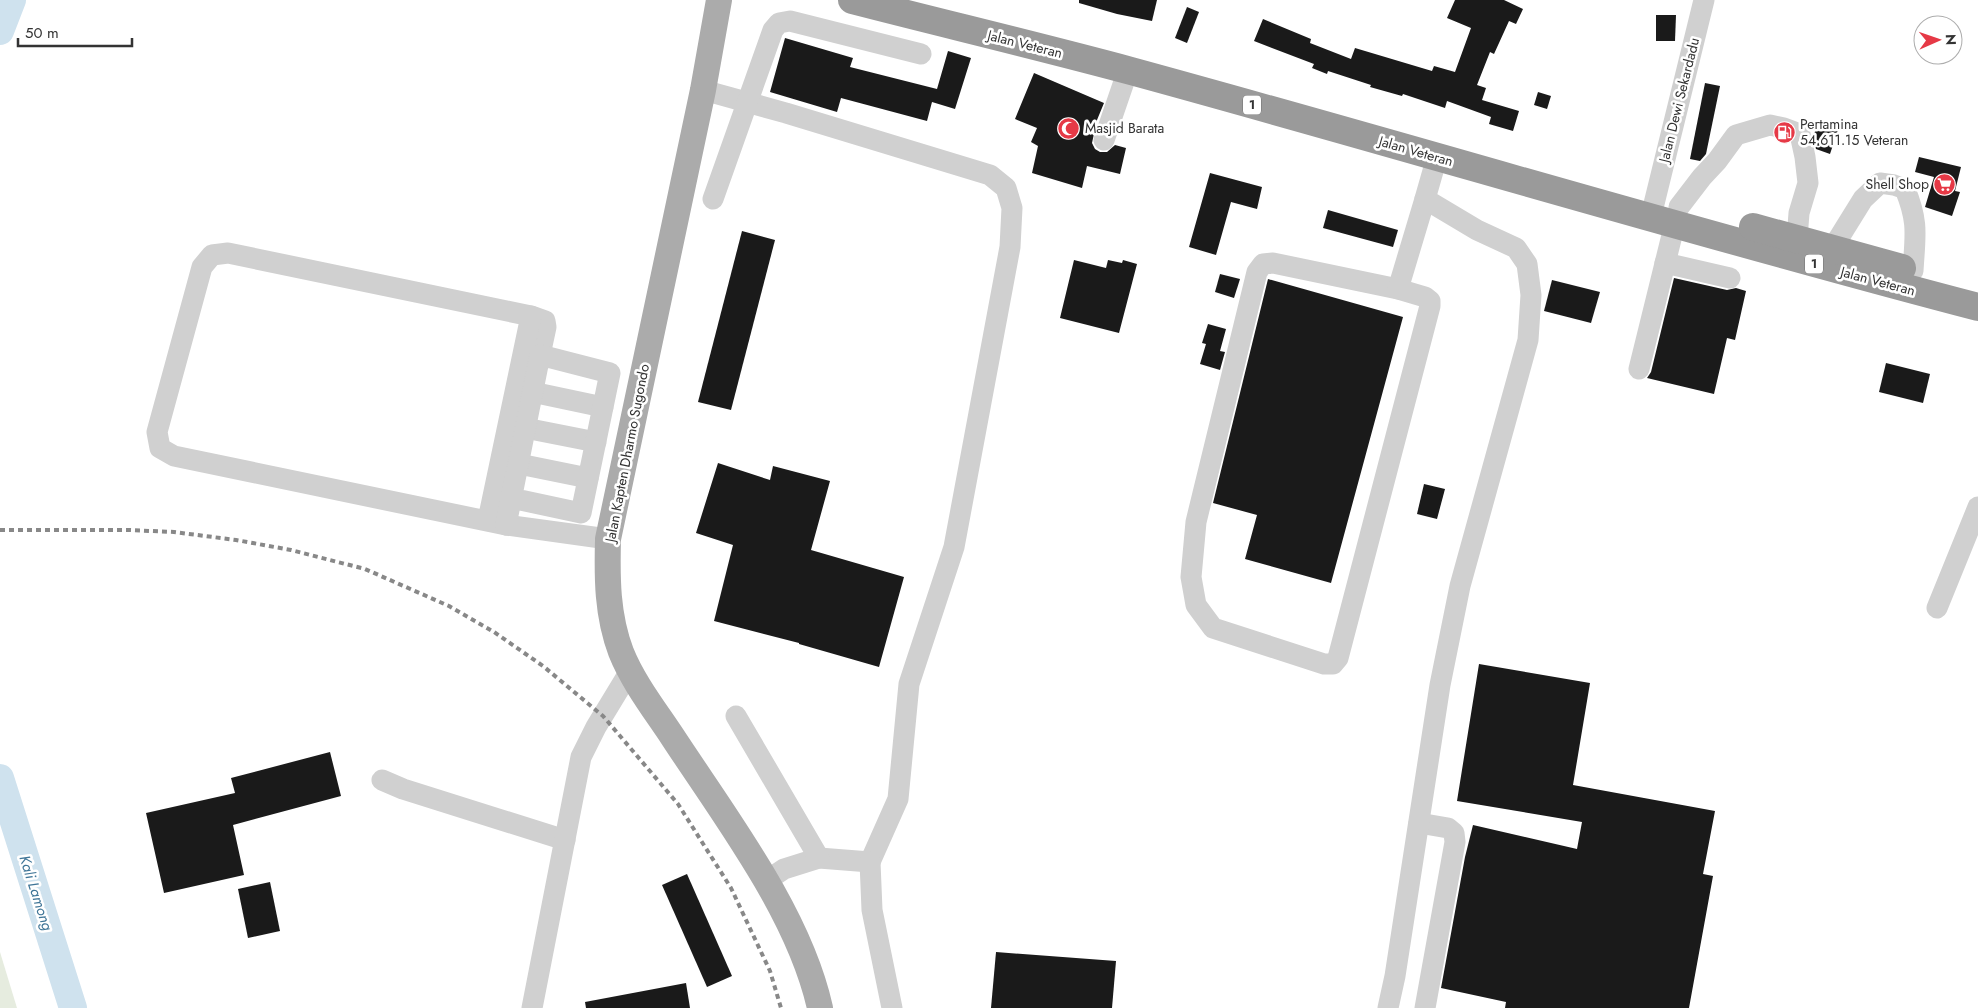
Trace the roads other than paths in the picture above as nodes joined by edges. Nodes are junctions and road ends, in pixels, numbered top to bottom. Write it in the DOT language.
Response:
graph roads {
  1 [pos="718,0"];
  2 [pos="852,0"];
  3 [pos="919,0"];
  4 [pos="1704,0"];
  5 [pos="921,54"];
  6 [pos="1128,70"];
  7 [pos="703,90"];
  8 [pos="747,104"];
  9 [pos="1104,140"];
  10 [pos="1437,157"];
  11 [pos="713,199"];
  12 [pos="1425,199"];
  13 [pos="1665,211"];
  14 [pos="1798,239"];
  15 [pos="1832,249"];
  16 [pos="1665,262"];
  17 [pos="1913,271"];
  18 [pos="1730,278"];
  19 [pos="1398,289"];
  20 [pos="1978,289"];
  21 [pos="1978,307"];
  22 [pos="531,316"];
  23 [pos="540,355"];
  24 [pos="1639,369"];
  25 [pos="532,392"];
  26 [pos="603,407"];
  27 [pos="525,428"];
  28 [pos="596,442"];
  29 [pos="518,464"];
  30 [pos="588,478"];
  31 [pos="512,498"];
  32 [pos="1978,507"];
  33 [pos="497,522"];
  34 [pos="608,539"];
  35 [pos="1937,608"];
  36 [pos="630,671"];
  37 [pos="736,716"];
  38 [pos="382,780"];
  39 [pos="1419,823"];
  40 [pos="565,840"];
  41 [pos="819,858"];
  42 [pos="870,862"];
  43 [pos="766,881"];
  44 [pos="532,1008"];
  45 [pos="820,1008"];
  46 [pos="892,1008"];
  47 [pos="1388,1008"];
  48 [pos="1425,1008"];
  1 -- 7 [label="main road, Jalan Kapten Dharmo Sugondo"];
  2 -- 6 [label="highway, Jalan Veteran / 1"];
  3 -- 13 [label="highway, Jalan Veteran / 1"];
  4 -- 13 [label="street, Jalan Dewi Sekardadu"];
  5 -- 8 [label="street"];
  6 -- 9 [label="street"];
  6 -- 10 [label="highway, Jalan Veteran / 1"];
  7 -- 8 [label="street"];
  7 -- 34 [label="main road, Jalan Kapten Dharmo Sugondo"];
  8 -- 11 [label="street"];
  8 -- 42 [label="street"];
  10 -- 12 [label="street"];
  10 -- 13 [label="highway, Jalan Veteran / 1"];
  12 -- 19 [label="street"];
  12 -- 39 [label="street"];
  13 -- 14 [label="highway, Jalan Veteran / 1"];
  13 -- 14 [label="street"];
  13 -- 16 [label="street, Jalan Dewi Sekardadu"];
  13 -- 21 [label="highway, Jalan Veteran / 1"];
  14 -- 15 [label="highway, Jalan Veteran / 1"];
  15 -- 17 [label="highway, Jalan Veteran / 1"];
  15 -- 17 [label="street"];
  16 -- 18 [label="street"];
  16 -- 24 [label="street, Jalan Dewi Sekardadu"];
  17 -- 20 [label="highway, Jalan Veteran / 1"];
  19 -- 19 [label="street"];
  22 -- 23 [label="street"];
  22 -- 33 [label="street"];
  22 -- 33 [label="street"];
  23 -- 25 [label="street"];
  23 -- 26 [label="street"];
  25 -- 26 [label="street"];
  25 -- 27 [label="street"];
  26 -- 28 [label="street"];
  27 -- 28 [label="street"];
  27 -- 29 [label="street"];
  28 -- 30 [label="street"];
  29 -- 30 [label="street"];
  29 -- 31 [label="street"];
  30 -- 31 [label="street"];
  31 -- 33 [label="street"];
  32 -- 35 [label="street"];
  33 -- 34 [label="street"];
  34 -- 36 [label="main road, Jalan Kapten Dharmo Sugondo"];
  36 -- 40 [label="street"];
  36 -- 43 [label="main road, Jalan Kapten Dharmo Sugondo"];
  37 -- 41 [label="street"];
  38 -- 40 [label="street"];
  39 -- 47 [label="street"];
  39 -- 48 [label="street"];
  40 -- 44 [label="street"];
  41 -- 42 [label="street"];
  41 -- 43 [label="street"];
  42 -- 46 [label="street"];
  43 -- 45 [label="main road, Jalan Kapten Dharmo Sugondo"];
}
